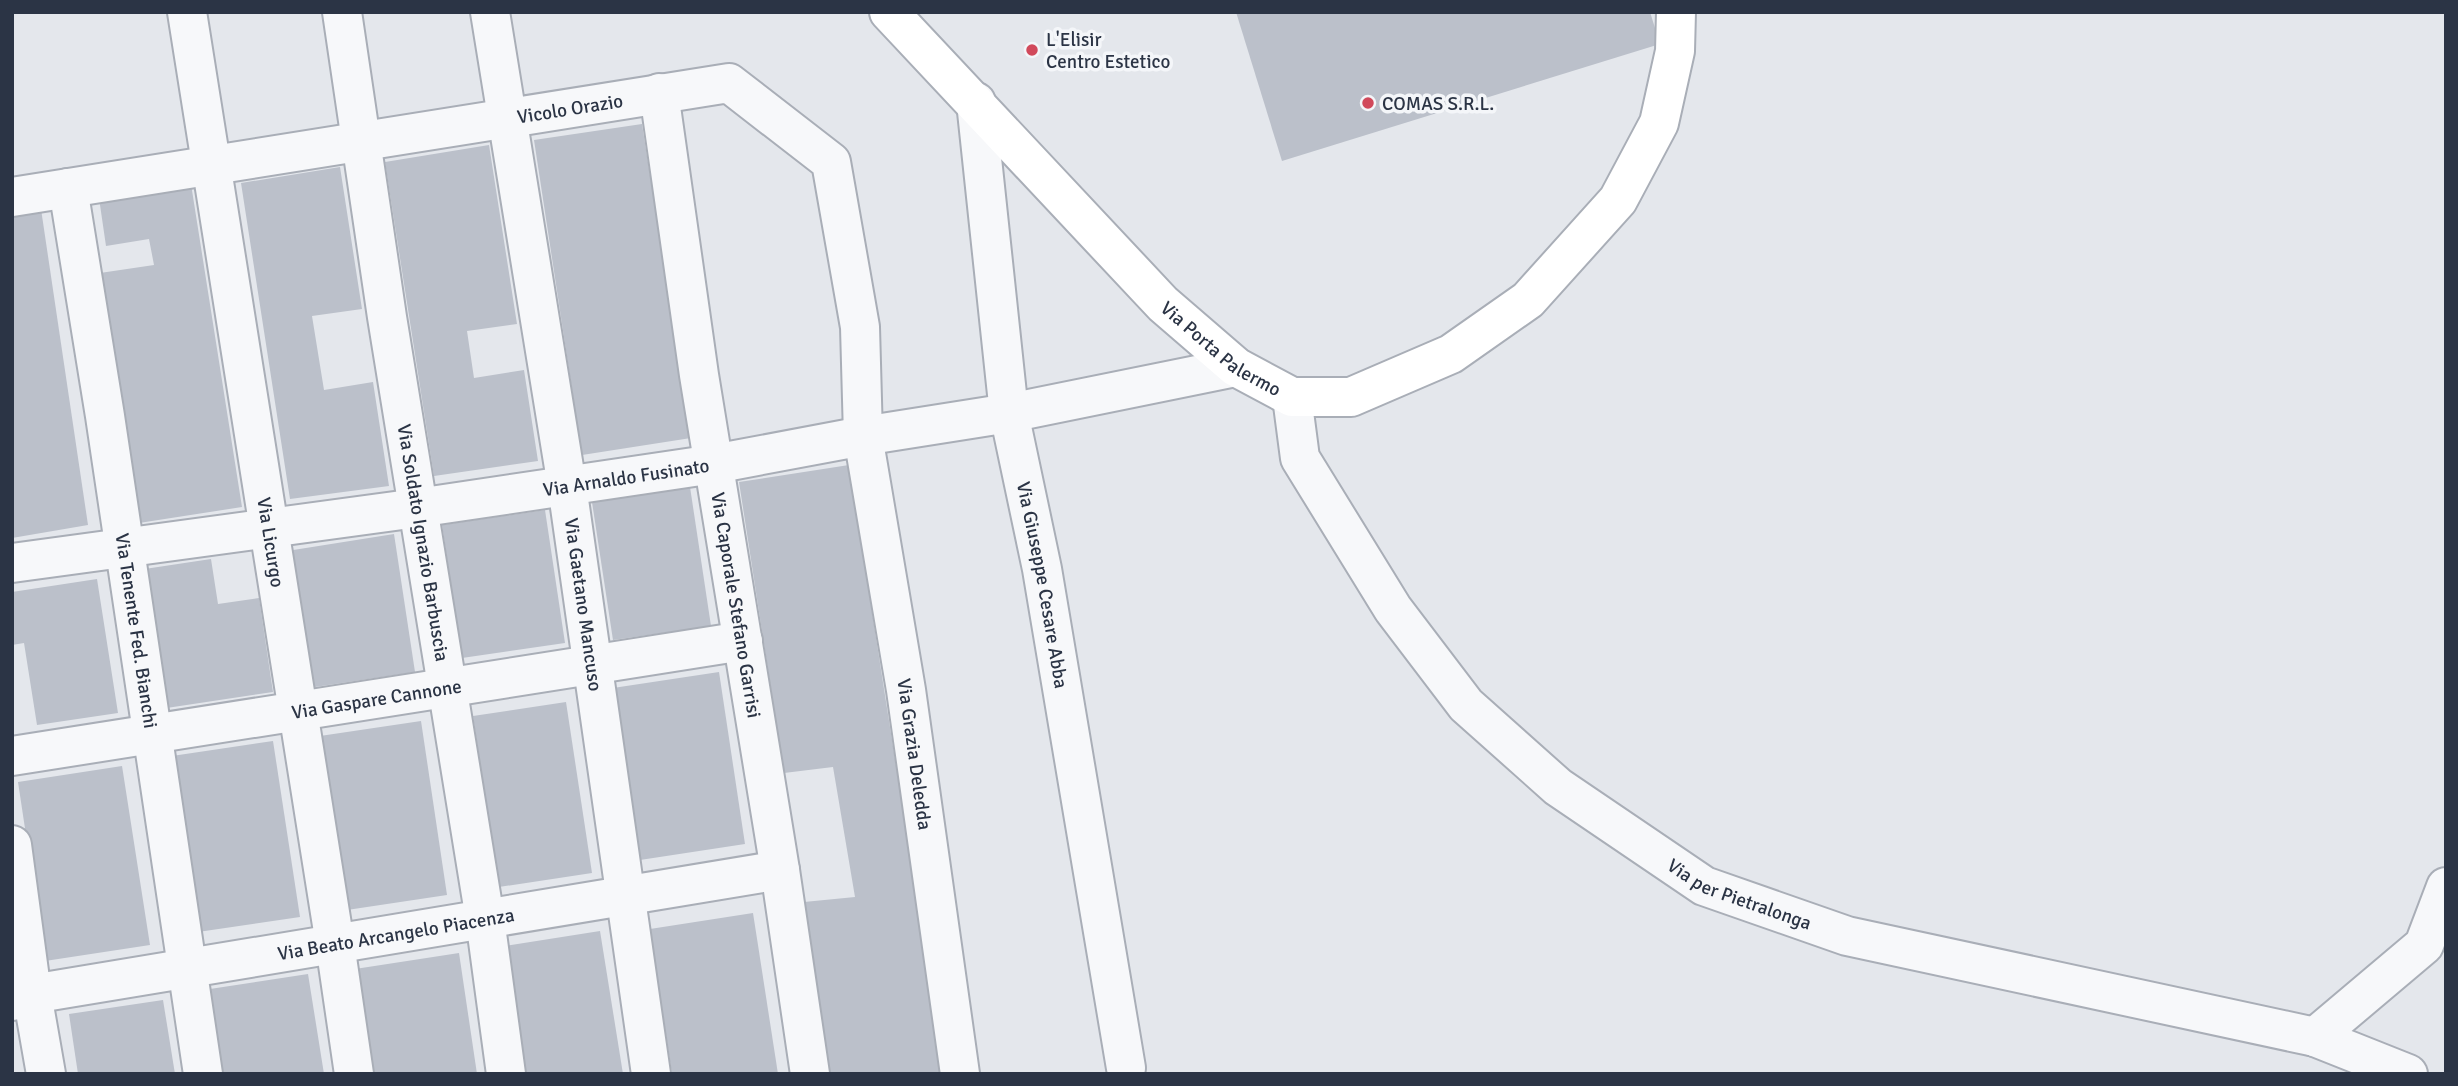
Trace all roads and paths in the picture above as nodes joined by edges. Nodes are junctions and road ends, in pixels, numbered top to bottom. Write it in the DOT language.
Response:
graph roads {
  1 [pos="187,12"];
  2 [pos="342,12"];
  3 [pos="490,12"];
  4 [pos="888,12"];
  5 [pos="1676,12"];
  6 [pos="659,93"];
  7 [pos="976,102"];
  8 [pos="506,118"];
  9 [pos="360,141"];
  10 [pos="211,165"];
  11 [pos="68,187"];
  12 [pos="12,197"];
  13 [pos="1236,367"];
  14 [pos="1292,397"];
  15 [pos="1009,413"];
  16 [pos="863,436"];
  17 [pos="714,464"];
  18 [pos="567,486"];
  19 [pos="417,508"];
  20 [pos="268,528"];
  21 [pos="125,548"];
  22 [pos="12,563"];
  23 [pos="743,641"];
  24 [pos="592,665"];
  25 [pos="447,688"];
  26 [pos="297,711"];
  27 [pos="152,734"];
  28 [pos="12,756"];
  29 [pos="12,845"];
  30 [pos="780,870"];
  31 [pos="2446,887"];
  32 [pos="625,896"];
  33 [pos="485,919"];
  34 [pos="335,944"];
  35 [pos="187,969"];
  36 [pos="22,997"];
  37 [pos="2315,1037"];
  38 [pos="1126,1068"];
  39 [pos="46,1074"];
  40 [pos="202,1074"];
  41 [pos="354,1074"];
  42 [pos="506,1074"];
  43 [pos="651,1074"];
  44 [pos="810,1074"];
  45 [pos="960,1074"];
  46 [pos="2408,1074"];
  1 -- 10 [label="street, Via Licurgo"];
  2 -- 9 [label="street, Via Soldato Ignazio Barbuscia"];
  3 -- 8 [label="street, Via Gaetano Mancuso"];
  4 -- 7 [label="street, Via Porta Palermo"];
  5 -- 14 [label="street, Via Porta Palermo"];
  6 -- 8 [label="street, Vicolo Orazio"];
  6 -- 16 [label="street, Vicolo Orazio"];
  6 -- 17 [label="street, Via Caporale Stefano Garrisi"];
  7 -- 13 [label="street, Via Porta Palermo"];
  7 -- 15 [label="street, Via Giuseppe Cesare Abba"];
  8 -- 9 [label="street, Vicolo Orazio"];
  8 -- 18 [label="street, Via Gaetano Mancuso"];
  9 -- 10 [label="street, Vicolo Orazio"];
  9 -- 19 [label="street, Via Soldato Ignazio Barbuscia"];
  10 -- 11 [label="street, Vicolo Orazio"];
  10 -- 20 [label="street, Via Licurgo"];
  11 -- 12 [label="street, Vicolo Orazio"];
  11 -- 21 [label="street, Via Tenente Fed. Bianchi"];
  13 -- 14 [label="street, Via Porta Palermo"];
  13 -- 15 [label="street, Via Arnaldo Fusinato"];
  14 -- 37 [label="street, Via per Pietralonga"];
  15 -- 16 [label="street, Via Arnaldo Fusinato"];
  15 -- 38 [label="street, Via Giuseppe Cesare Abba"];
  16 -- 17 [label="street, Via Arnaldo Fusinato"];
  16 -- 45 [label="street, Via Grazia Deledda"];
  17 -- 18 [label="street, Via Arnaldo Fusinato"];
  17 -- 23 [label="street, Via Caporale Stefano Garrisi"];
  18 -- 19 [label="street, Via Arnaldo Fusinato"];
  18 -- 24 [label="street, Via Gaetano Mancuso"];
  19 -- 20 [label="street, Via Arnaldo Fusinato"];
  19 -- 25 [label="street, Via Soldato Ignazio Barbuscia"];
  20 -- 21 [label="street, Via Arnaldo Fusinato"];
  20 -- 26 [label="street, Via Licurgo"];
  21 -- 22 [label="street, Via Arnaldo Fusinato"];
  21 -- 27 [label="street, Via Tenente Fed. Bianchi"];
  23 -- 24 [label="street, Via Gaspare Cannone"];
  23 -- 30 [label="street, Via Caporale Stefano Garrisi"];
  24 -- 25 [label="street, Via Gaspare Cannone"];
  24 -- 32 [label="street, Via Gaetano Mancuso"];
  25 -- 26 [label="street, Via Gaspare Cannone"];
  25 -- 33 [label="street, Via Soldato Ignazio Barbuscia"];
  26 -- 27 [label="street, Via Gaspare Cannone"];
  26 -- 34 [label="street, Via Licurgo"];
  27 -- 28 [label="street, Via Gaspare Cannone"];
  27 -- 35 [label="street, Via Tenente Fed. Bianchi"];
  29 -- 36 [label="street"];
  30 -- 32 [label="street, Via Beato Arcangelo Piacenza"];
  30 -- 44 [label="street, Via Caporale Stefano Garrisi"];
  31 -- 37 [label="street"];
  32 -- 33 [label="street, Via Beato Arcangelo Piacenza"];
  32 -- 43 [label="street, Via Gaetano Mancuso"];
  33 -- 34 [label="street, Via Beato Arcangelo Piacenza"];
  33 -- 42 [label="street, Via Soldato Ignazio Barbuscia"];
  34 -- 35 [label="street, Via Beato Arcangelo Piacenza"];
  34 -- 41 [label="street, Via Licurgo"];
  35 -- 36 [label="street, Via Beato Arcangelo Piacenza"];
  35 -- 40 [label="street, Via Tenente Fed. Bianchi"];
  36 -- 39 [label="street"];
  37 -- 46 [label="street, Via per Pietralonga"];
}
